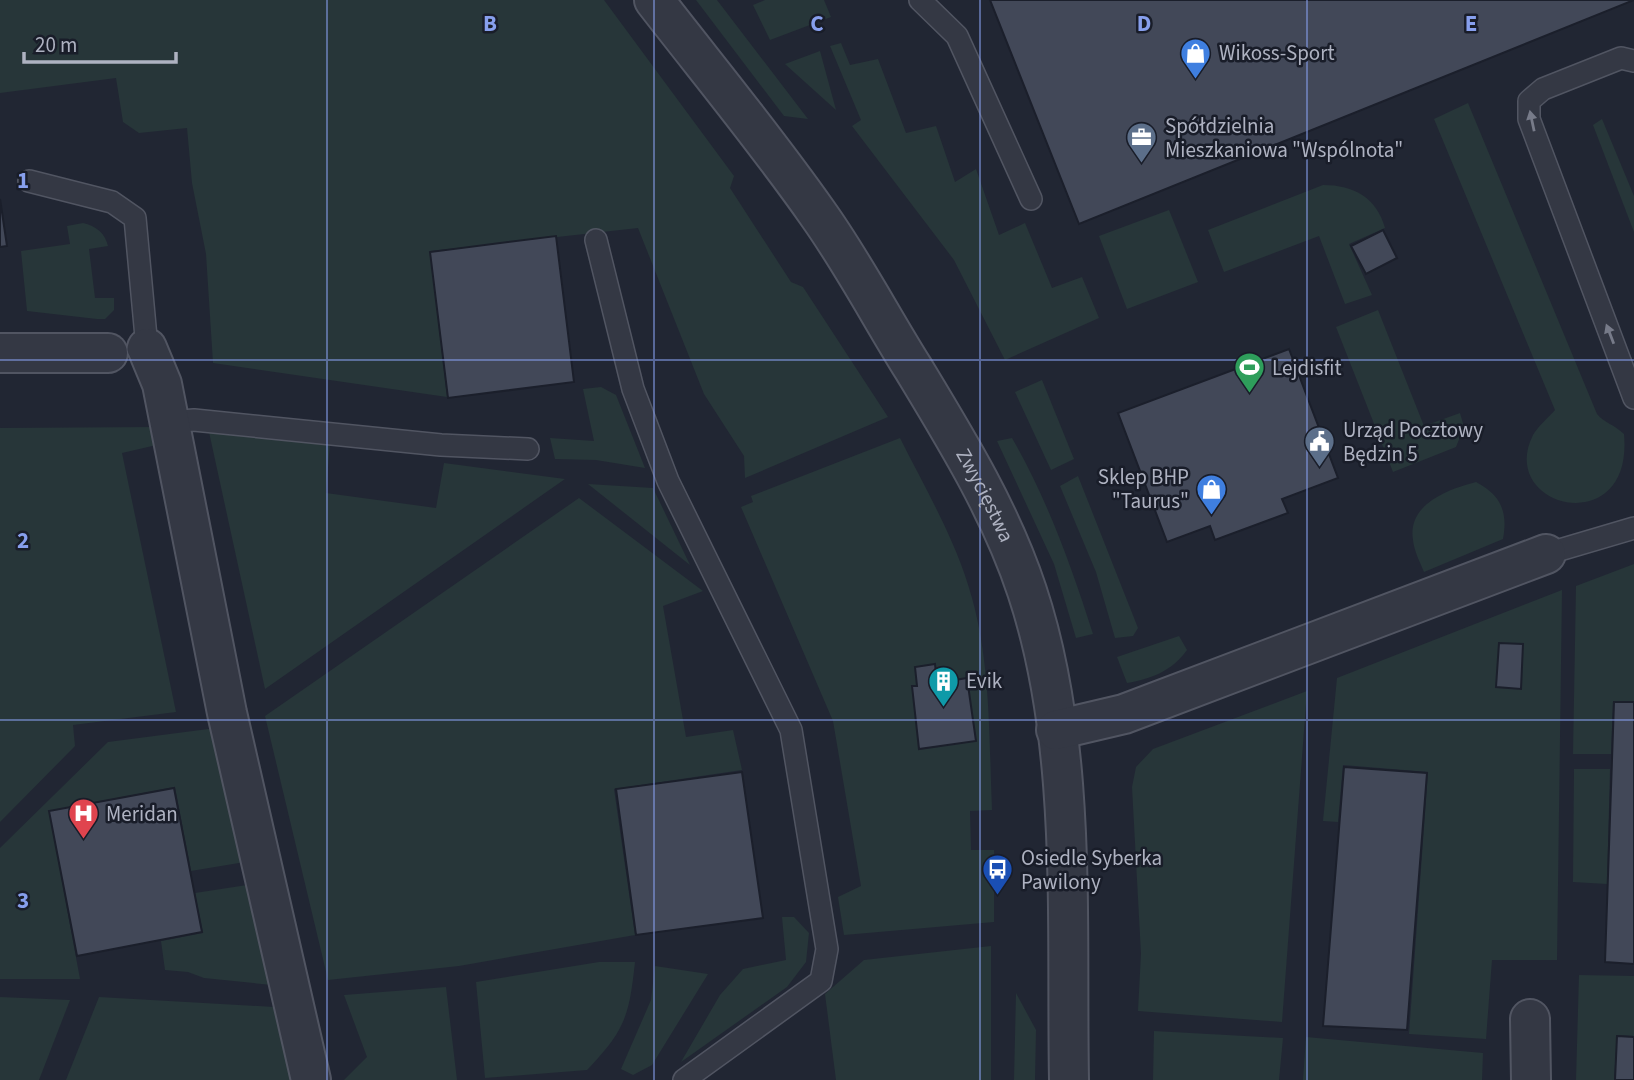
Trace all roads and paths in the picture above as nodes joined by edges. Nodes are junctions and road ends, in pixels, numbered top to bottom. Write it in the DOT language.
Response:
graph roads {
  1 [pos="654,0"];
  2 [pos="920,0"];
  3 [pos="1634,61"];
  4 [pos="29,181"];
  5 [pos="1031,199"];
  6 [pos="596,240"];
  7 [pos="147,348"];
  8 [pos="0,353"];
  9 [pos="108,353"];
  10 [pos="1634,398"];
  11 [pos="170,422"];
  12 [pos="528,449"];
  13 [pos="1634,528"];
  14 [pos="1546,554"];
  15 [pos="1056,730"];
  16 [pos="1531,1019"];
  17 [pos="311,1080"];
  18 [pos="684,1080"];
  19 [pos="1069,1080"];
  20 [pos="1531,1080"];
  1 -- 15 [label="street, Zwycięstwa"];
  2 -- 5 [label="lane"];
  10 -- 3 [label="lane, one-way"];
  4 -- 7 [label="lane"];
  6 -- 18 [label="lane"];
  7 -- 9 [label="lane"];
  7 -- 11 [label="street"];
  8 -- 9 [label="street"];
  11 -- 12 [label="lane"];
  11 -- 17 [label="street"];
  13 -- 14 [label="lane"];
  14 -- 15 [label="street"];
  15 -- 19 [label="street, Zwycięstwa"];
  16 -- 20 [label="street"];
}
